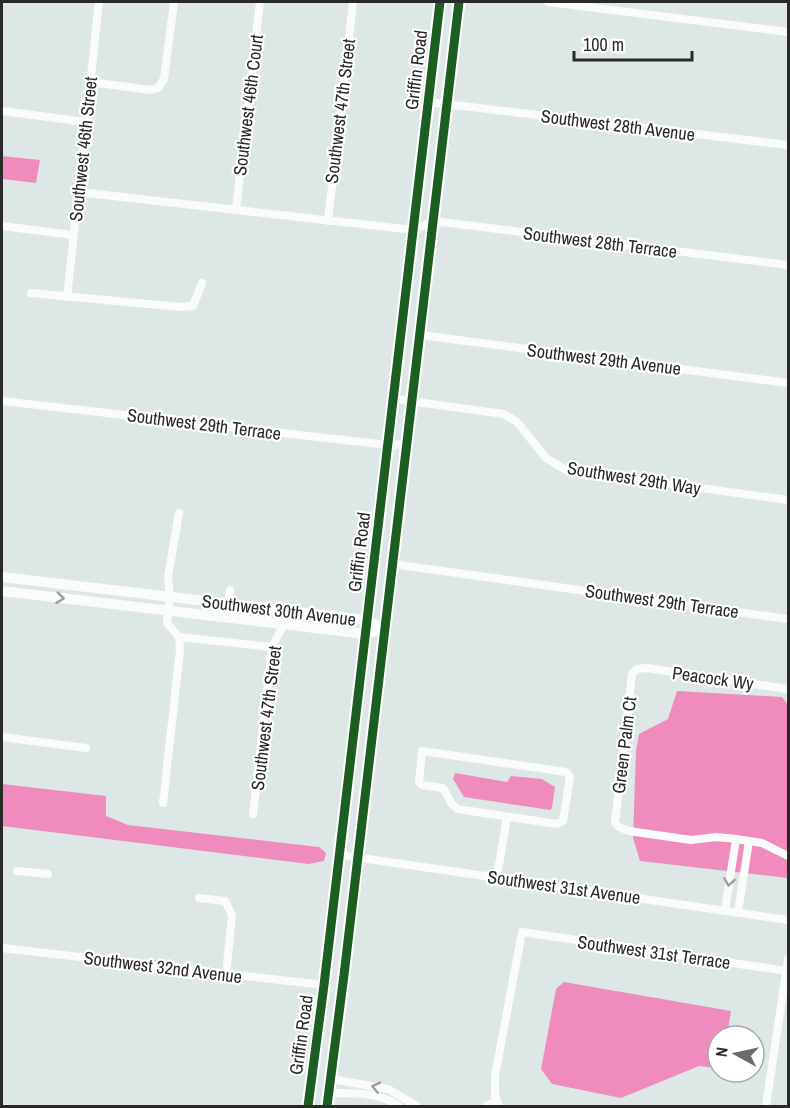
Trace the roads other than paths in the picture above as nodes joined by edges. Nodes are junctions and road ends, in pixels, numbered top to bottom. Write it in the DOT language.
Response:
graph roads {
  1 [pos="99,2"];
  2 [pos="174,2"];
  3 [pos="260,2"];
  4 [pos="353,2"];
  5 [pos="440,2"];
  6 [pos="459,2"];
  7 [pos="548,2"];
  8 [pos="789,32"];
  9 [pos="90,82"];
  10 [pos="429,102"];
  11 [pos="447,104"];
  12 [pos="2,111"];
  13 [pos="86,122"];
  14 [pos="789,145"];
  15 [pos="78,192"];
  16 [pos="236,209"];
  17 [pos="328,221"];
  18 [pos="433,221"];
  19 [pos="2,226"];
  20 [pos="414,230"];
  21 [pos="73,235"];
  22 [pos="789,265"];
  23 [pos="202,284"];
  24 [pos="31,293"];
  25 [pos="67,297"];
  26 [pos="420,335"];
  27 [pos="789,383"];
  28 [pos="394,399"];
  29 [pos="2,400"];
  30 [pos="412,401"];
  31 [pos="407,444"];
  32 [pos="388,445"];
  33 [pos="789,500"];
  34 [pos="179,513"];
  35 [pos="392,564"];
  36 [pos="2,577"];
  37 [pos="230,590"];
  38 [pos="2,591"];
  39 [pos="170,597"];
  40 [pos="228,603"];
  41 [pos="168,610"];
  42 [pos="789,619"];
  43 [pos="367,620"];
  44 [pos="285,624"];
  45 [pos="385,629"];
  46 [pos="366,634"];
  47 [pos="179,637"];
  48 [pos="272,646"];
  49 [pos="637,669"];
  50 [pos="789,689"];
  51 [pos="2,737"];
  52 [pos="86,748"];
  53 [pos="163,803"];
  54 [pos="253,814"];
  55 [pos="507,817"];
  56 [pos="736,839"];
  57 [pos="749,841"];
  58 [pos="340,855"];
  59 [pos="789,856"];
  60 [pos="358,857"];
  61 [pos="16,871"];
  62 [pos="48,874"];
  63 [pos="497,877"];
  64 [pos="199,898"];
  65 [pos="725,910"];
  66 [pos="738,912"];
  67 [pos="789,920"];
  68 [pos="2,948"];
  69 [pos="789,959"];
  70 [pos="787,971"];
  71 [pos="226,974"];
  72 [pos="324,985"];
  73 [pos="337,1033"];
  74 [pos="331,1079"];
  75 [pos="329,1093"];
  76 [pos="498,1104"];
  77 [pos="308,1107"];
  78 [pos="327,1107"];
  79 [pos="399,1107"];
  80 [pos="417,1107"];
  81 [pos="486,1107"];
  82 [pos="766,1107"];
  1 -- 9 [label="street, Southwest 46th Street"];
  2 -- 9 [label="street"];
  3 -- 16 [label="street, Southwest 46th Court"];
  4 -- 17 [label="street, Southwest 47th Street"];
  5 -- 10 [label="main road, Griffin Road"];
  6 -- 11 [label="main road, Griffin Road"];
  7 -- 8 [label="street"];
  9 -- 13 [label="street, Southwest 46th Street"];
  10 -- 11 [label="street, Southwest 28th Avenue"];
  10 -- 20 [label="main road, Griffin Road"];
  11 -- 14 [label="street, Southwest 28th Avenue"];
  11 -- 18 [label="main road, Griffin Road"];
  12 -- 13 [label="street"];
  13 -- 15 [label="street, Southwest 46th Street"];
  15 -- 16 [label="street"];
  15 -- 21 [label="street, Southwest 46th Street"];
  16 -- 17 [label="street"];
  17 -- 20 [label="street"];
  18 -- 20 [label="street"];
  18 -- 22 [label="street, Southwest 28th Terrace"];
  18 -- 26 [label="main road, Griffin Road"];
  19 -- 21 [label="street"];
  20 -- 28 [label="main road, Griffin Road"];
  21 -- 25 [label="street, Southwest 46th Street"];
  23 -- 25 [label="street"];
  24 -- 25 [label="street"];
  26 -- 27 [label="street, Southwest 29th Avenue"];
  26 -- 30 [label="main road, Griffin Road"];
  28 -- 30 [label="street, Southwest 29th Way"];
  28 -- 32 [label="main road, Griffin Road"];
  29 -- 32 [label="street, Southwest 29th Terrace"];
  30 -- 31 [label="main road, Griffin Road"];
  30 -- 33 [label="street, Southwest 29th Way"];
  31 -- 32 [label="street, Southwest 29th Terrace"];
  31 -- 35 [label="main road, Griffin Road"];
  32 -- 43 [label="main road, Griffin Road"];
  34 -- 39 [label="street"];
  35 -- 42 [label="street, Southwest 29th Terrace"];
  35 -- 45 [label="main road, Griffin Road"];
  36 -- 39 [label="main road, Southwest 30th Avenue"];
  37 -- 40 [label="street"];
  38 -- 41 [label="main road, Southwest 30th Avenue, one-way"];
  39 -- 40 [label="main road, Southwest 30th Avenue"];
  39 -- 41 [label="street"];
  40 -- 43 [label="main road, Southwest 30th Avenue"];
  41 -- 44 [label="main road, Southwest 30th Avenue"];
  41 -- 47 [label="street"];
  43 -- 45 [label="main road, Southwest 30th Avenue"];
  43 -- 46 [label="main road, Griffin Road"];
  44 -- 46 [label="main road, Southwest 30th Avenue"];
  44 -- 48 [label="street, Southwest 47th Street"];
  45 -- 46 [label="main road, Southwest 30th Avenue"];
  45 -- 60 [label="main road, Griffin Road"];
  46 -- 58 [label="main road, Griffin Road"];
  47 -- 48 [label="street"];
  47 -- 53 [label="street"];
  48 -- 54 [label="street, Southwest 47th Street"];
  49 -- 50 [label="street, Peacock Wy"];
  49 -- 56 [label="street, Green Palm Ct"];
  51 -- 52 [label="street"];
  55 -- 55 [label="street"];
  55 -- 63 [label="street"];
  56 -- 57 [label="street"];
  56 -- 65 [label="street, one-way"];
  57 -- 59 [label="street"];
  57 -- 66 [label="street"];
  58 -- 60 [label="street, Southwest 31st Avenue"];
  58 -- 72 [label="main road, Griffin Road"];
  60 -- 63 [label="street, Southwest 31st Avenue"];
  60 -- 73 [label="main road, Griffin Road"];
  61 -- 62 [label="street"];
  63 -- 65 [label="street, Southwest 31st Avenue"];
  64 -- 71 [label="street"];
  65 -- 66 [label="street, Southwest 31st Avenue"];
  66 -- 67 [label="street, Southwest 31st Avenue"];
  68 -- 71 [label="street, Southwest 32nd Avenue"];
  69 -- 70 [label="street"];
  70 -- 76 [label="street, Southwest 31st Terrace"];
  70 -- 82 [label="street"];
  71 -- 72 [label="street, Southwest 32nd Avenue"];
  72 -- 73 [label="main road"];
  72 -- 77 [label="main road, Griffin Road"];
  73 -- 74 [label="main road, Griffin Road"];
  74 -- 75 [label="main road, Griffin Road"];
  80 -- 74 [label="street, one-way"];
  75 -- 78 [label="main road, Griffin Road"];
  75 -- 79 [label="street"];
  76 -- 81 [label="street"];
}
